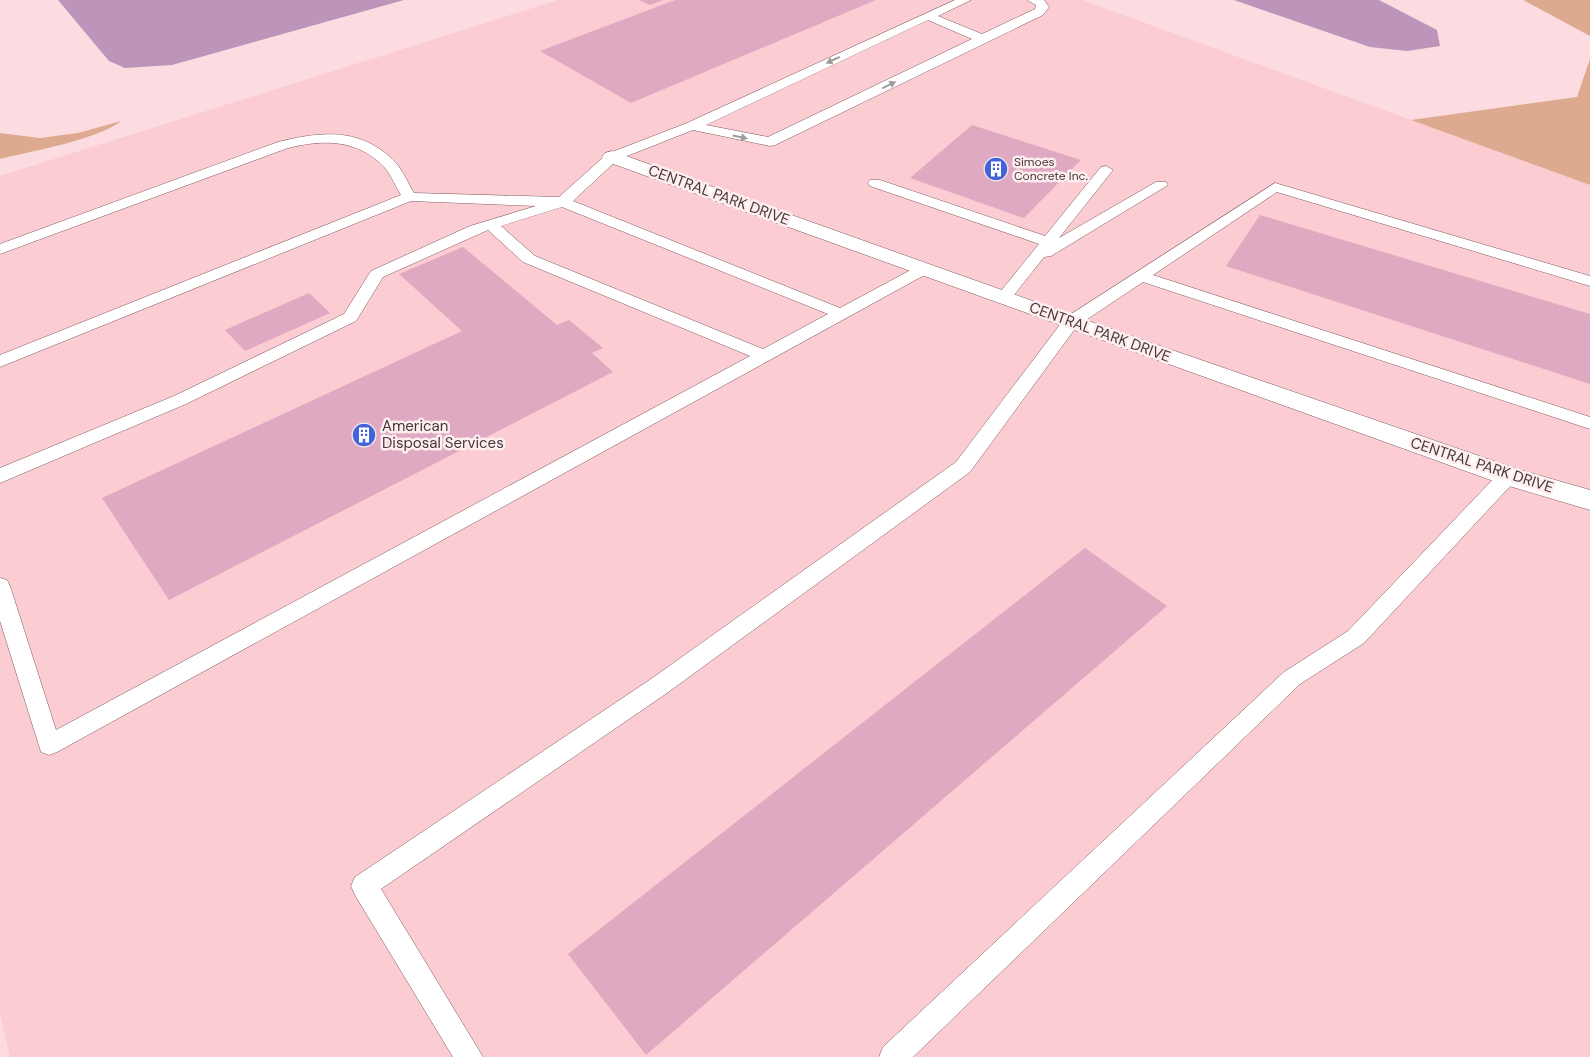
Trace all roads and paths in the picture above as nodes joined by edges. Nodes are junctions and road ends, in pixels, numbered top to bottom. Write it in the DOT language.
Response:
graph roads {
  1 [pos="965,0"];
  2 [pos="1033,0"];
  3 [pos="928,16"];
  4 [pos="982,39"];
  5 [pos="692,126"];
  6 [pos="612,157"];
  7 [pos="1106,170"];
  8 [pos="875,183"];
  9 [pos="1160,185"];
  10 [pos="410,197"];
  11 [pos="564,202"];
  12 [pos="490,224"];
  13 [pos="1049,242"];
  14 [pos="0,249"];
  15 [pos="1034,260"];
  16 [pos="924,269"];
  17 [pos="1141,276"];
  18 [pos="1590,281"];
  19 [pos="1004,298"];
  20 [pos="841,314"];
  21 [pos="1071,322"];
  22 [pos="764,356"];
  23 [pos="0,361"];
  24 [pos="1590,423"];
  25 [pos="0,476"];
  26 [pos="1508,476"];
  27 [pos="1590,500"];
  28 [pos="0,586"];
  29 [pos="469,1057"];
  30 [pos="893,1057"];
  1 -- 3 [label="lane"];
  2 -- 4 [label="lane"];
  3 -- 4 [label="lane"];
  3 -- 5 [label="lane, one-way"];
  5 -- 4 [label="lane, one-way"];
  5 -- 6 [label="lane"];
  6 -- 11 [label="lane"];
  6 -- 16 [label="street, CENTRAL PARK DRIVE"];
  7 -- 13 [label="lane"];
  8 -- 13 [label="lane"];
  9 -- 15 [label="lane"];
  10 -- 11 [label="lane"];
  10 -- 14 [label="lane"];
  10 -- 23 [label="lane"];
  11 -- 12 [label="lane"];
  11 -- 20 [label="lane"];
  12 -- 22 [label="lane"];
  12 -- 25 [label="lane"];
  13 -- 15 [label="lane"];
  15 -- 19 [label="lane"];
  16 -- 19 [label="street, CENTRAL PARK DRIVE"];
  16 -- 20 [label="lane"];
  17 -- 18 [label="lane"];
  17 -- 21 [label="lane"];
  17 -- 24 [label="lane"];
  19 -- 21 [label="street, CENTRAL PARK DRIVE"];
  20 -- 22 [label="lane"];
  21 -- 26 [label="street, CENTRAL PARK DRIVE"];
  21 -- 29 [label="lane"];
  22 -- 28 [label="lane"];
  26 -- 27 [label="street, CENTRAL PARK DRIVE"];
  26 -- 30 [label="lane"];
}
